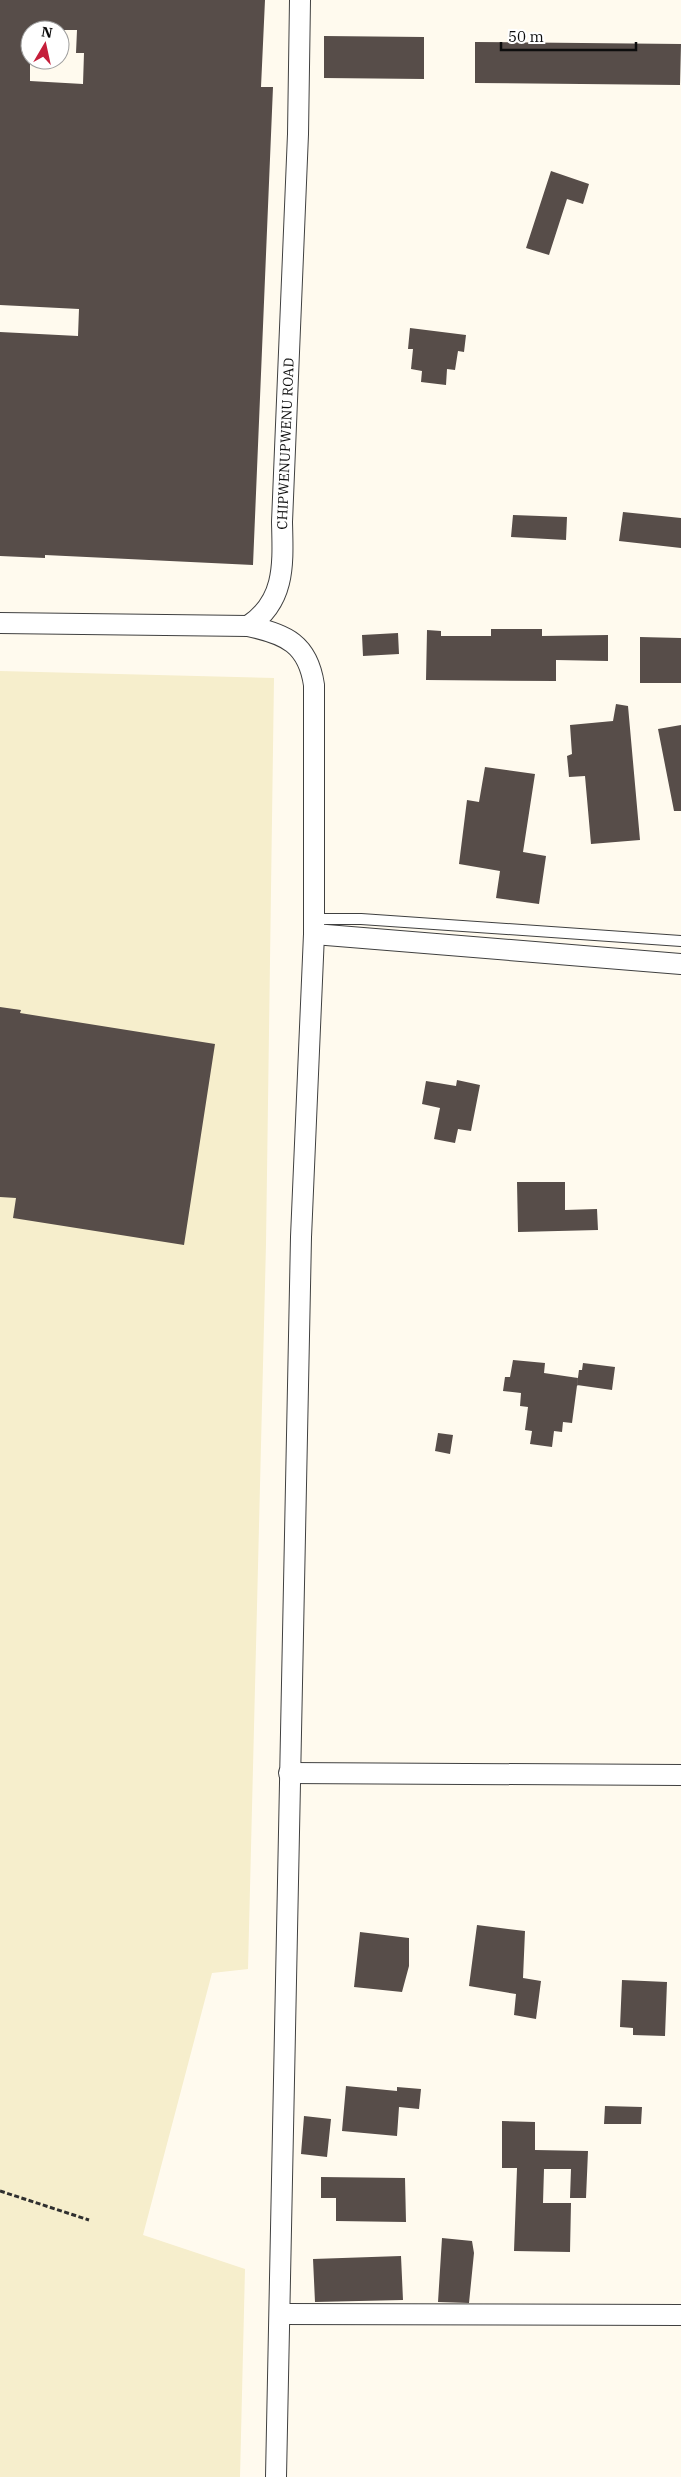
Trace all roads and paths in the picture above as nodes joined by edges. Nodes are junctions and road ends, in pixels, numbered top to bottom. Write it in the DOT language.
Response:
graph roads {
  1 [pos="300,0"];
  2 [pos="0,623"];
  3 [pos="248,626"];
  4 [pos="314,926"];
  5 [pos="681,941"];
  6 [pos="681,964"];
  7 [pos="289,1773"];
  8 [pos="681,1775"];
  9 [pos="0,2192"];
  10 [pos="89,2220"];
  11 [pos="280,2314"];
  12 [pos="681,2315"];
  13 [pos="276,2477"];
  1 -- 3 [label="street, CHIPWENUPWENU ROAD"];
  2 -- 3 [label="street"];
  3 -- 4 [label="street"];
  4 -- 5 [label="lane"];
  4 -- 6 [label="street"];
  4 -- 7 [label="street"];
  7 -- 8 [label="street"];
  7 -- 11 [label="street"];
  9 -- 10 [label="path"];
  11 -- 12 [label="street"];
  11 -- 13 [label="street"];
}
